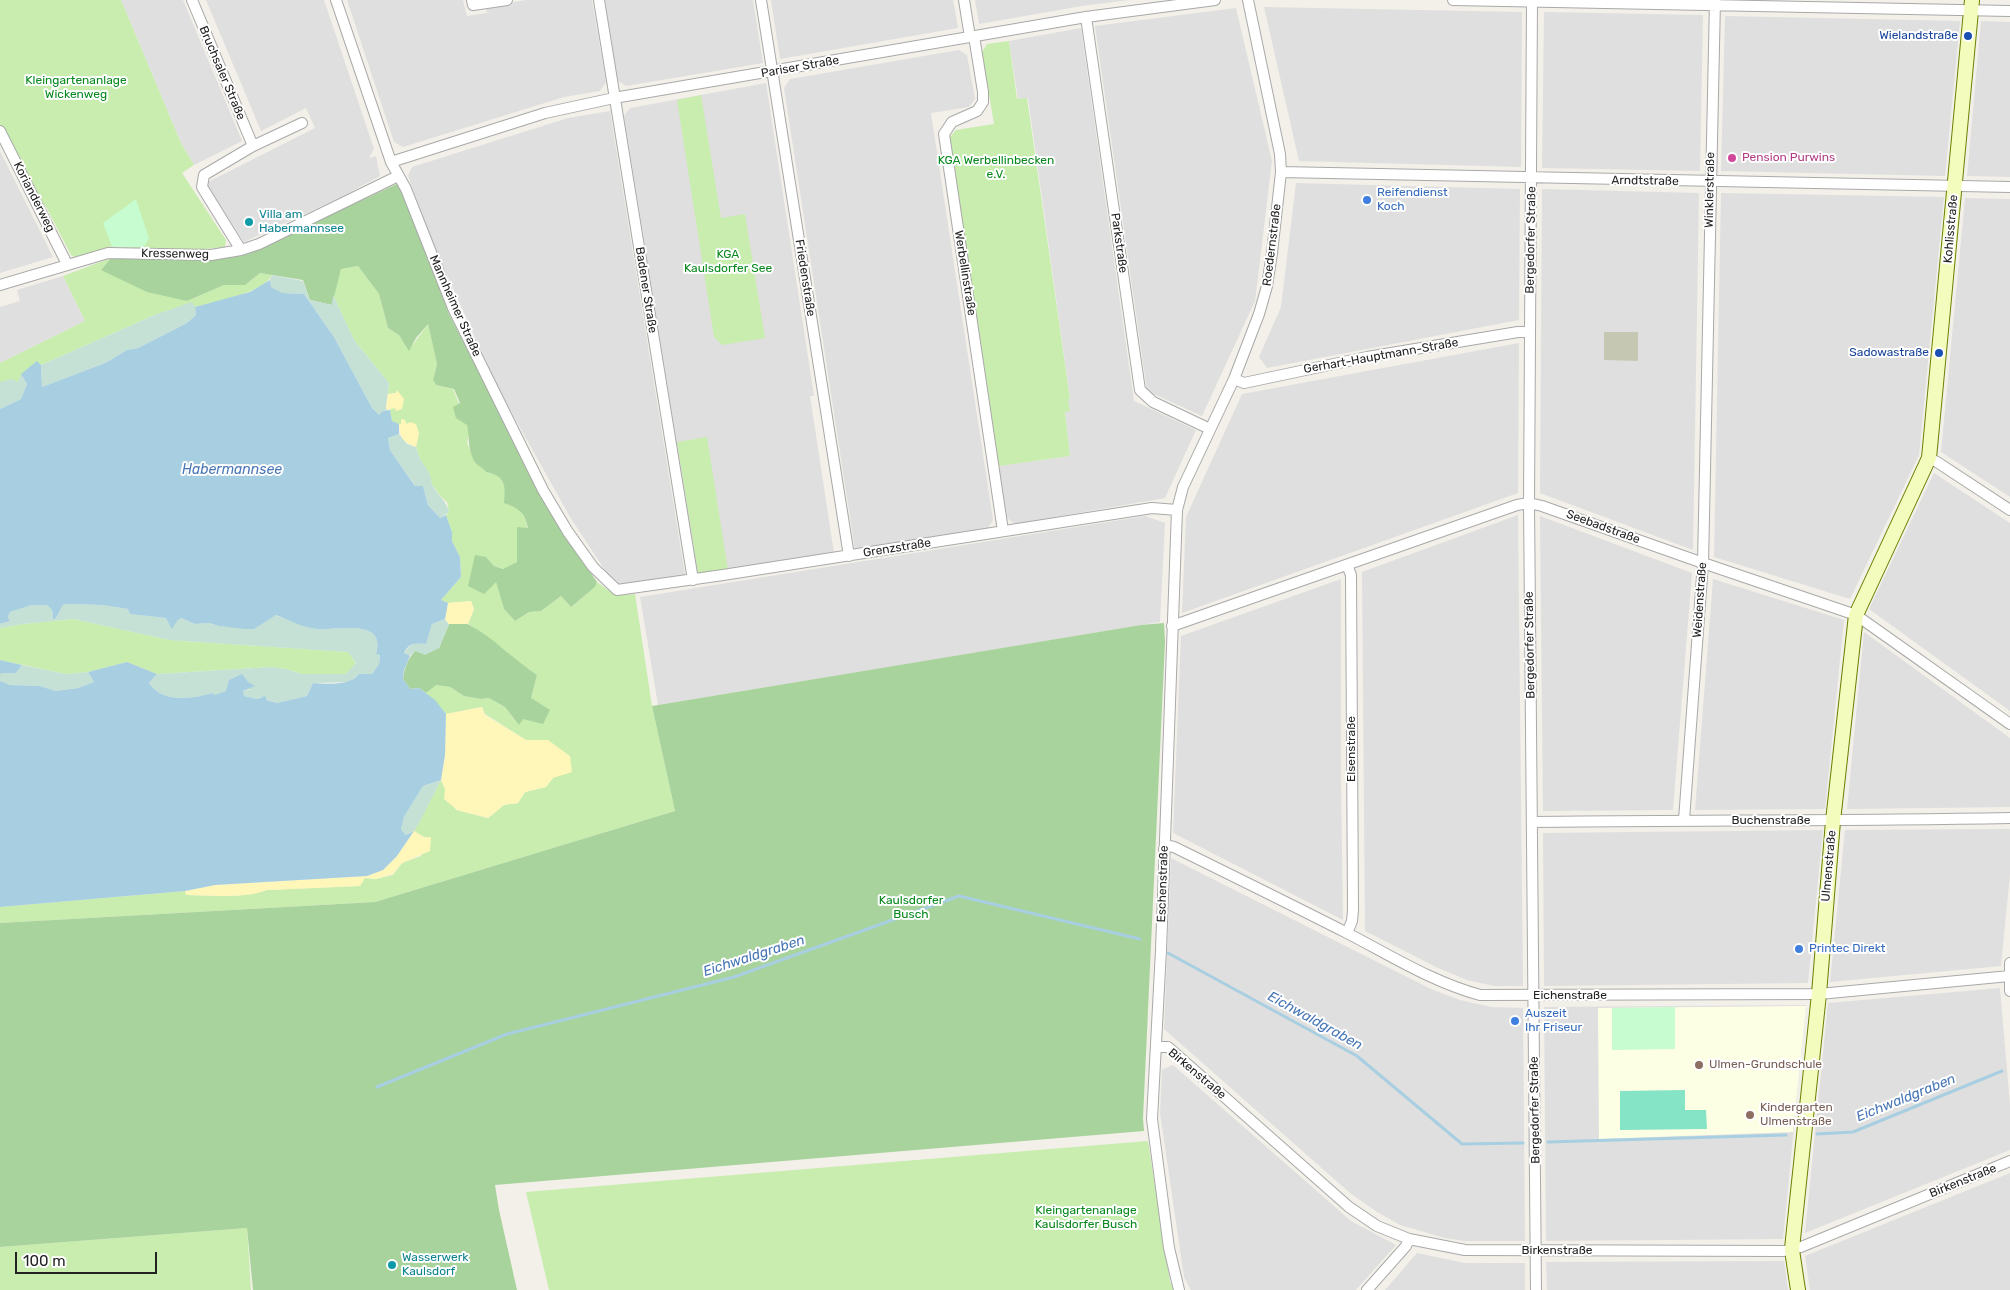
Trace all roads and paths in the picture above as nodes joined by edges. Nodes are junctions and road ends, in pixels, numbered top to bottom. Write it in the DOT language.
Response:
graph roads {
  1 [pos="192,0"];
  2 [pos="336,0"];
  3 [pos="472,0"];
  4 [pos="507,0"];
  5 [pos="599,0"];
  6 [pos="762,0"];
  7 [pos="964,0"];
  8 [pos="1216,0"];
  9 [pos="1248,0"];
  10 [pos="1453,0"];
  11 [pos="1532,0"];
  12 [pos="1715,2"];
  13 [pos="1971,5"];
  14 [pos="2010,11"];
  15 [pos="1086,17"];
  16 [pos="972,37"];
  17 [pos="772,71"];
  18 [pos="614,98"];
  19 [pos="302,123"];
  20 [pos="0,131"];
  21 [pos="253,146"];
  22 [pos="391,162"];
  23 [pos="1281,172"];
  24 [pos="398,176"];
  25 [pos="1532,178"];
  26 [pos="1710,182"];
  27 [pos="1955,187"];
  28 [pos="2010,187"];
  29 [pos="241,250"];
  30 [pos="68,264"];
  31 [pos="0,284"];
  32 [pos="1530,332"];
  33 [pos="1234,379"];
  34 [pos="1706,380"];
  35 [pos="1210,429"];
  36 [pos="1929,458"];
  37 [pos="1188,477"];
  38 [pos="1529,503"];
  39 [pos="1177,510"];
  40 [pos="2010,510"];
  41 [pos="1003,531"];
  42 [pos="849,556"];
  43 [pos="1703,564"];
  44 [pos="1347,565"];
  45 [pos="692,580"];
  46 [pos="617,590"];
  47 [pos="1856,614"];
  48 [pos="1172,626"];
  49 [pos="2010,724"];
  50 [pos="2010,818"];
  51 [pos="1684,820"];
  52 [pos="1532,822"];
  53 [pos="1833,822"];
  54 [pos="1164,849"];
  55 [pos="1347,933"];
  56 [pos="2010,963"];
  57 [pos="2009,977"];
  58 [pos="2010,991"];
  59 [pos="1819,994"];
  60 [pos="1534,996"];
  61 [pos="1156,1047"];
  62 [pos="2010,1161"];
  63 [pos="1409,1239"];
  64 [pos="1792,1250"];
  65 [pos="1536,1251"];
  66 [pos="1179,1290"];
  67 [pos="1367,1290"];
  68 [pos="1536,1290"];
  69 [pos="1798,1290"];
  1 -- 21 [label="street, Bruchsaler Straße"];
  2 -- 22 [label="street, Mannheimer Straße"];
  3 -- 4 [label="street"];
  5 -- 18 [label="street, Badener Straße"];
  6 -- 17 [label="street, Friedenstraße"];
  7 -- 16 [label="street, Werbellinstraße"];
  8 -- 15 [label="street, Pariser Straße"];
  9 -- 23 [label="street, Roedernstraße"];
  10 -- 11 [label="street"];
  11 -- 12 [label="street"];
  11 -- 25 [label="street, Bergedorfer Straße"];
  12 -- 13 [label="street"];
  12 -- 26 [label="street, Winklerstraße"];
  13 -- 14 [label="street"];
  13 -- 27 [label="street, Kohlisstraße"];
  15 -- 16 [label="street, Pariser Straße"];
  15 -- 35 [label="street, Parkstraße"];
  16 -- 17 [label="street, Pariser Straße"];
  16 -- 41 [label="street, Werbellinstraße"];
  17 -- 18 [label="street, Pariser Straße"];
  17 -- 42 [label="street, Friedenstraße"];
  18 -- 22 [label="street, Pariser Straße"];
  18 -- 45 [label="street, Badener Straße"];
  19 -- 21 [label="street"];
  20 -- 30 [label="street, Korianderweg"];
  21 -- 29 [label="street"];
  22 -- 24 [label="street, Mannheimer Straße"];
  23 -- 25 [label="street, Arndtstraße"];
  23 -- 33 [label="street, Roedernstraße"];
  24 -- 29 [label="street, Kressenweg"];
  24 -- 46 [label="street, Mannheimer Straße"];
  25 -- 26 [label="street, Arndtstraße"];
  25 -- 32 [label="street, Bergedorfer Straße"];
  26 -- 27 [label="street, Arndtstraße"];
  26 -- 34 [label="street, Winklerstraße"];
  27 -- 28 [label="street, Arndtstraße"];
  27 -- 36 [label="street, Kohlisstraße"];
  29 -- 30 [label="street, Kressenweg"];
  30 -- 31 [label="street, Kressenweg"];
  32 -- 33 [label="street, Gerhart-Hauptmann-Straße"];
  32 -- 38 [label="street, Bergedorfer Straße"];
  33 -- 35 [label="street, Roedernstraße"];
  34 -- 43 [label="street, Weidenstraße"];
  35 -- 37 [label="street, Roedernstraße"];
  36 -- 40 [label="street"];
  36 -- 47 [label="street, Ulmenstraße"];
  37 -- 39 [label="street, Eschenstraße"];
  38 -- 43 [label="street, Seebadstraße"];
  38 -- 44 [label="street"];
  38 -- 52 [label="street, Bergedorfer Straße"];
  39 -- 41 [label="street, Grenzstraße"];
  39 -- 48 [label="street, Eschenstraße"];
  41 -- 42 [label="street, Grenzstraße"];
  42 -- 45 [label="street, Grenzstraße"];
  43 -- 47 [label="street, Seebadstraße"];
  43 -- 51 [label="street, Weidenstraße"];
  44 -- 48 [label="street"];
  44 -- 55 [label="street, Elsenstraße"];
  45 -- 46 [label="street, Grenzstraße"];
  47 -- 49 [label="street, Seebadstraße"];
  47 -- 53 [label="street, Ulmenstraße"];
  48 -- 54 [label="street, Eschenstraße"];
  50 -- 53 [label="street, Buchenstraße"];
  51 -- 52 [label="street, Buchenstraße"];
  51 -- 53 [label="street, Buchenstraße"];
  52 -- 60 [label="street, Bergedorfer Straße"];
  53 -- 59 [label="street, Ulmenstraße"];
  54 -- 55 [label="street, Eichenstraße"];
  54 -- 61 [label="street, Eschenstraße"];
  55 -- 60 [label="street, Eichenstraße"];
  56 -- 57 [label="street"];
  57 -- 58 [label="street"];
  57 -- 59 [label="street, Eichenstraße"];
  59 -- 60 [label="street, Eichenstraße"];
  59 -- 64 [label="street, Ulmenstraße"];
  60 -- 65 [label="street, Bergedorfer Straße"];
  61 -- 63 [label="street, Birkenstraße"];
  61 -- 66 [label="street, Eschenstraße"];
  62 -- 64 [label="street, Birkenstraße"];
  63 -- 65 [label="street, Birkenstraße"];
  63 -- 67 [label="street"];
  64 -- 65 [label="street, Birkenstraße"];
  64 -- 69 [label="street, Ulmenstraße"];
  65 -- 68 [label="street, Bergedorfer Straße"];
}
